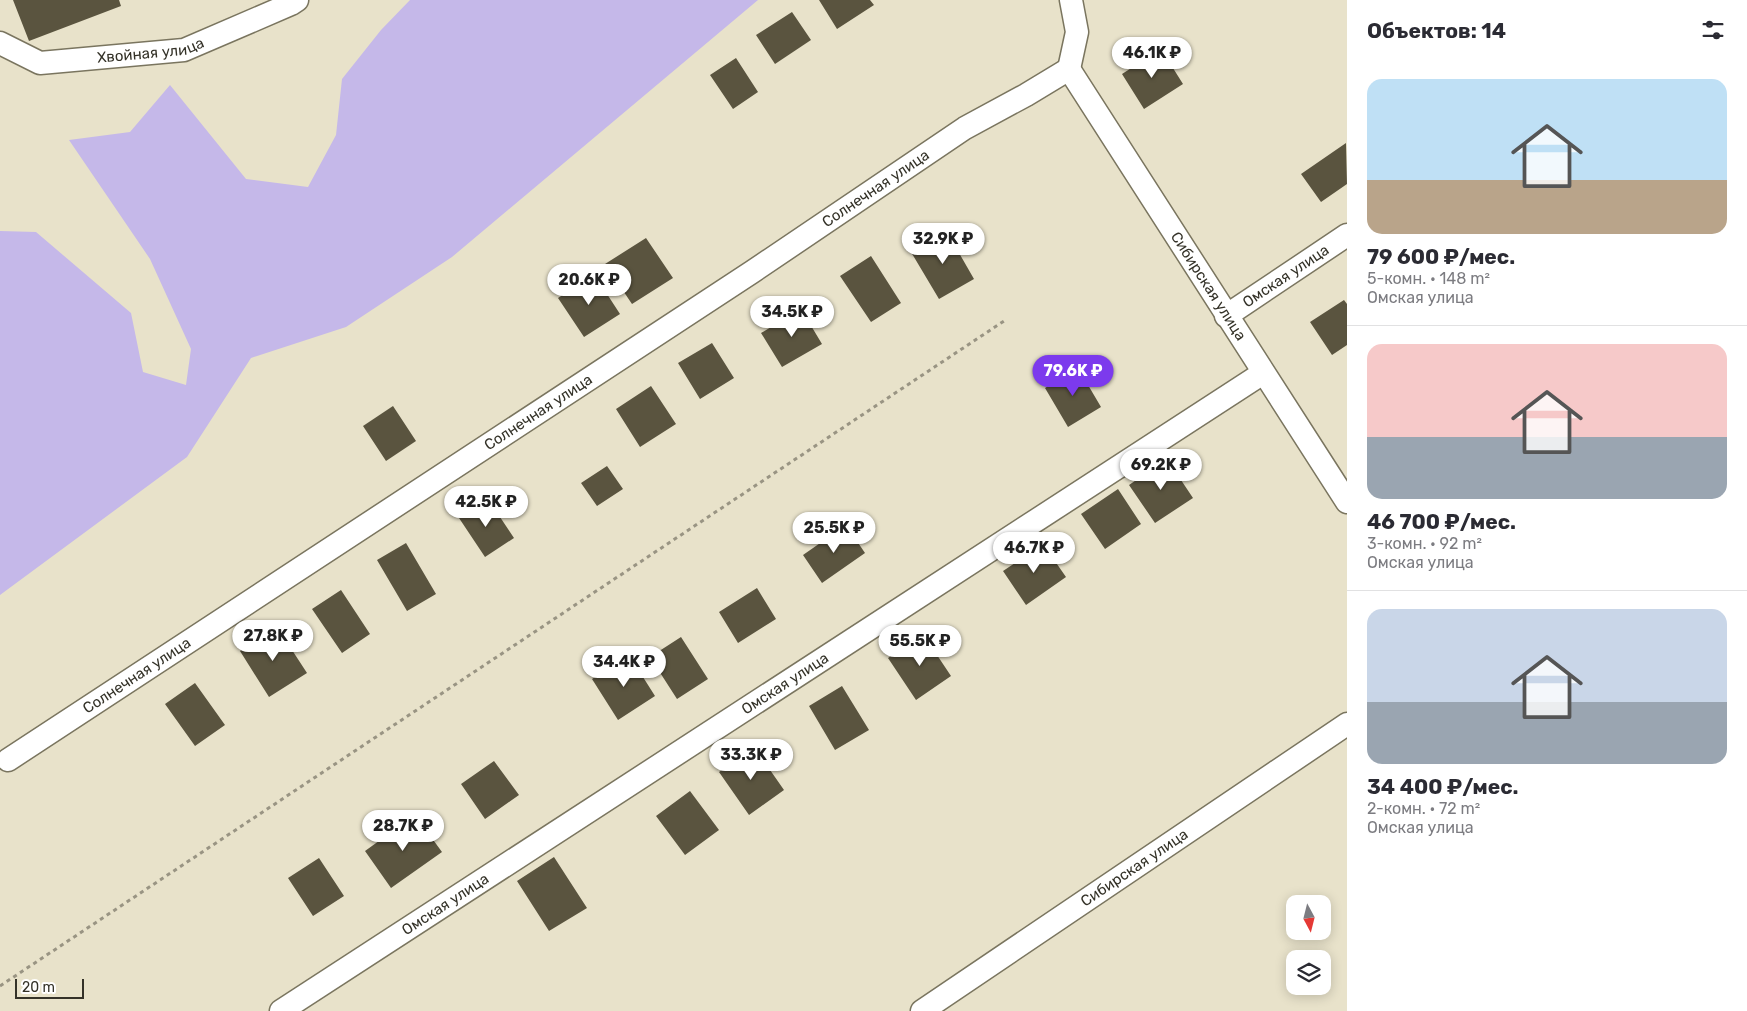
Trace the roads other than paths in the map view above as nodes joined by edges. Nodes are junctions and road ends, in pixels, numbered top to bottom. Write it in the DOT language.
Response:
graph roads {
  1 [pos="297,0"];
  2 [pos="1071,0"];
  3 [pos="0,43"];
  4 [pos="1069,68"];
  5 [pos="1347,235"];
  6 [pos="1226,316"];
  7 [pos="1263,373"];
  8 [pos="1347,502"];
  9 [pos="1347,724"];
  10 [pos="8,760"];
  11 [pos="281,1011"];
  12 [pos="922,1011"];
  1 -- 3 [label="street, Хвойная улица"];
  2 -- 4 [label="street"];
  4 -- 6 [label="street, Сибирская улица"];
  4 -- 10 [label="street, Солнечная улица"];
  5 -- 6 [label="street, Омская улица"];
  6 -- 7 [label="street, Сибирская улица"];
  7 -- 8 [label="street, Сибирская улица"];
  7 -- 11 [label="street, Омская улица"];
  9 -- 12 [label="street, Сибирская улица"];
}
